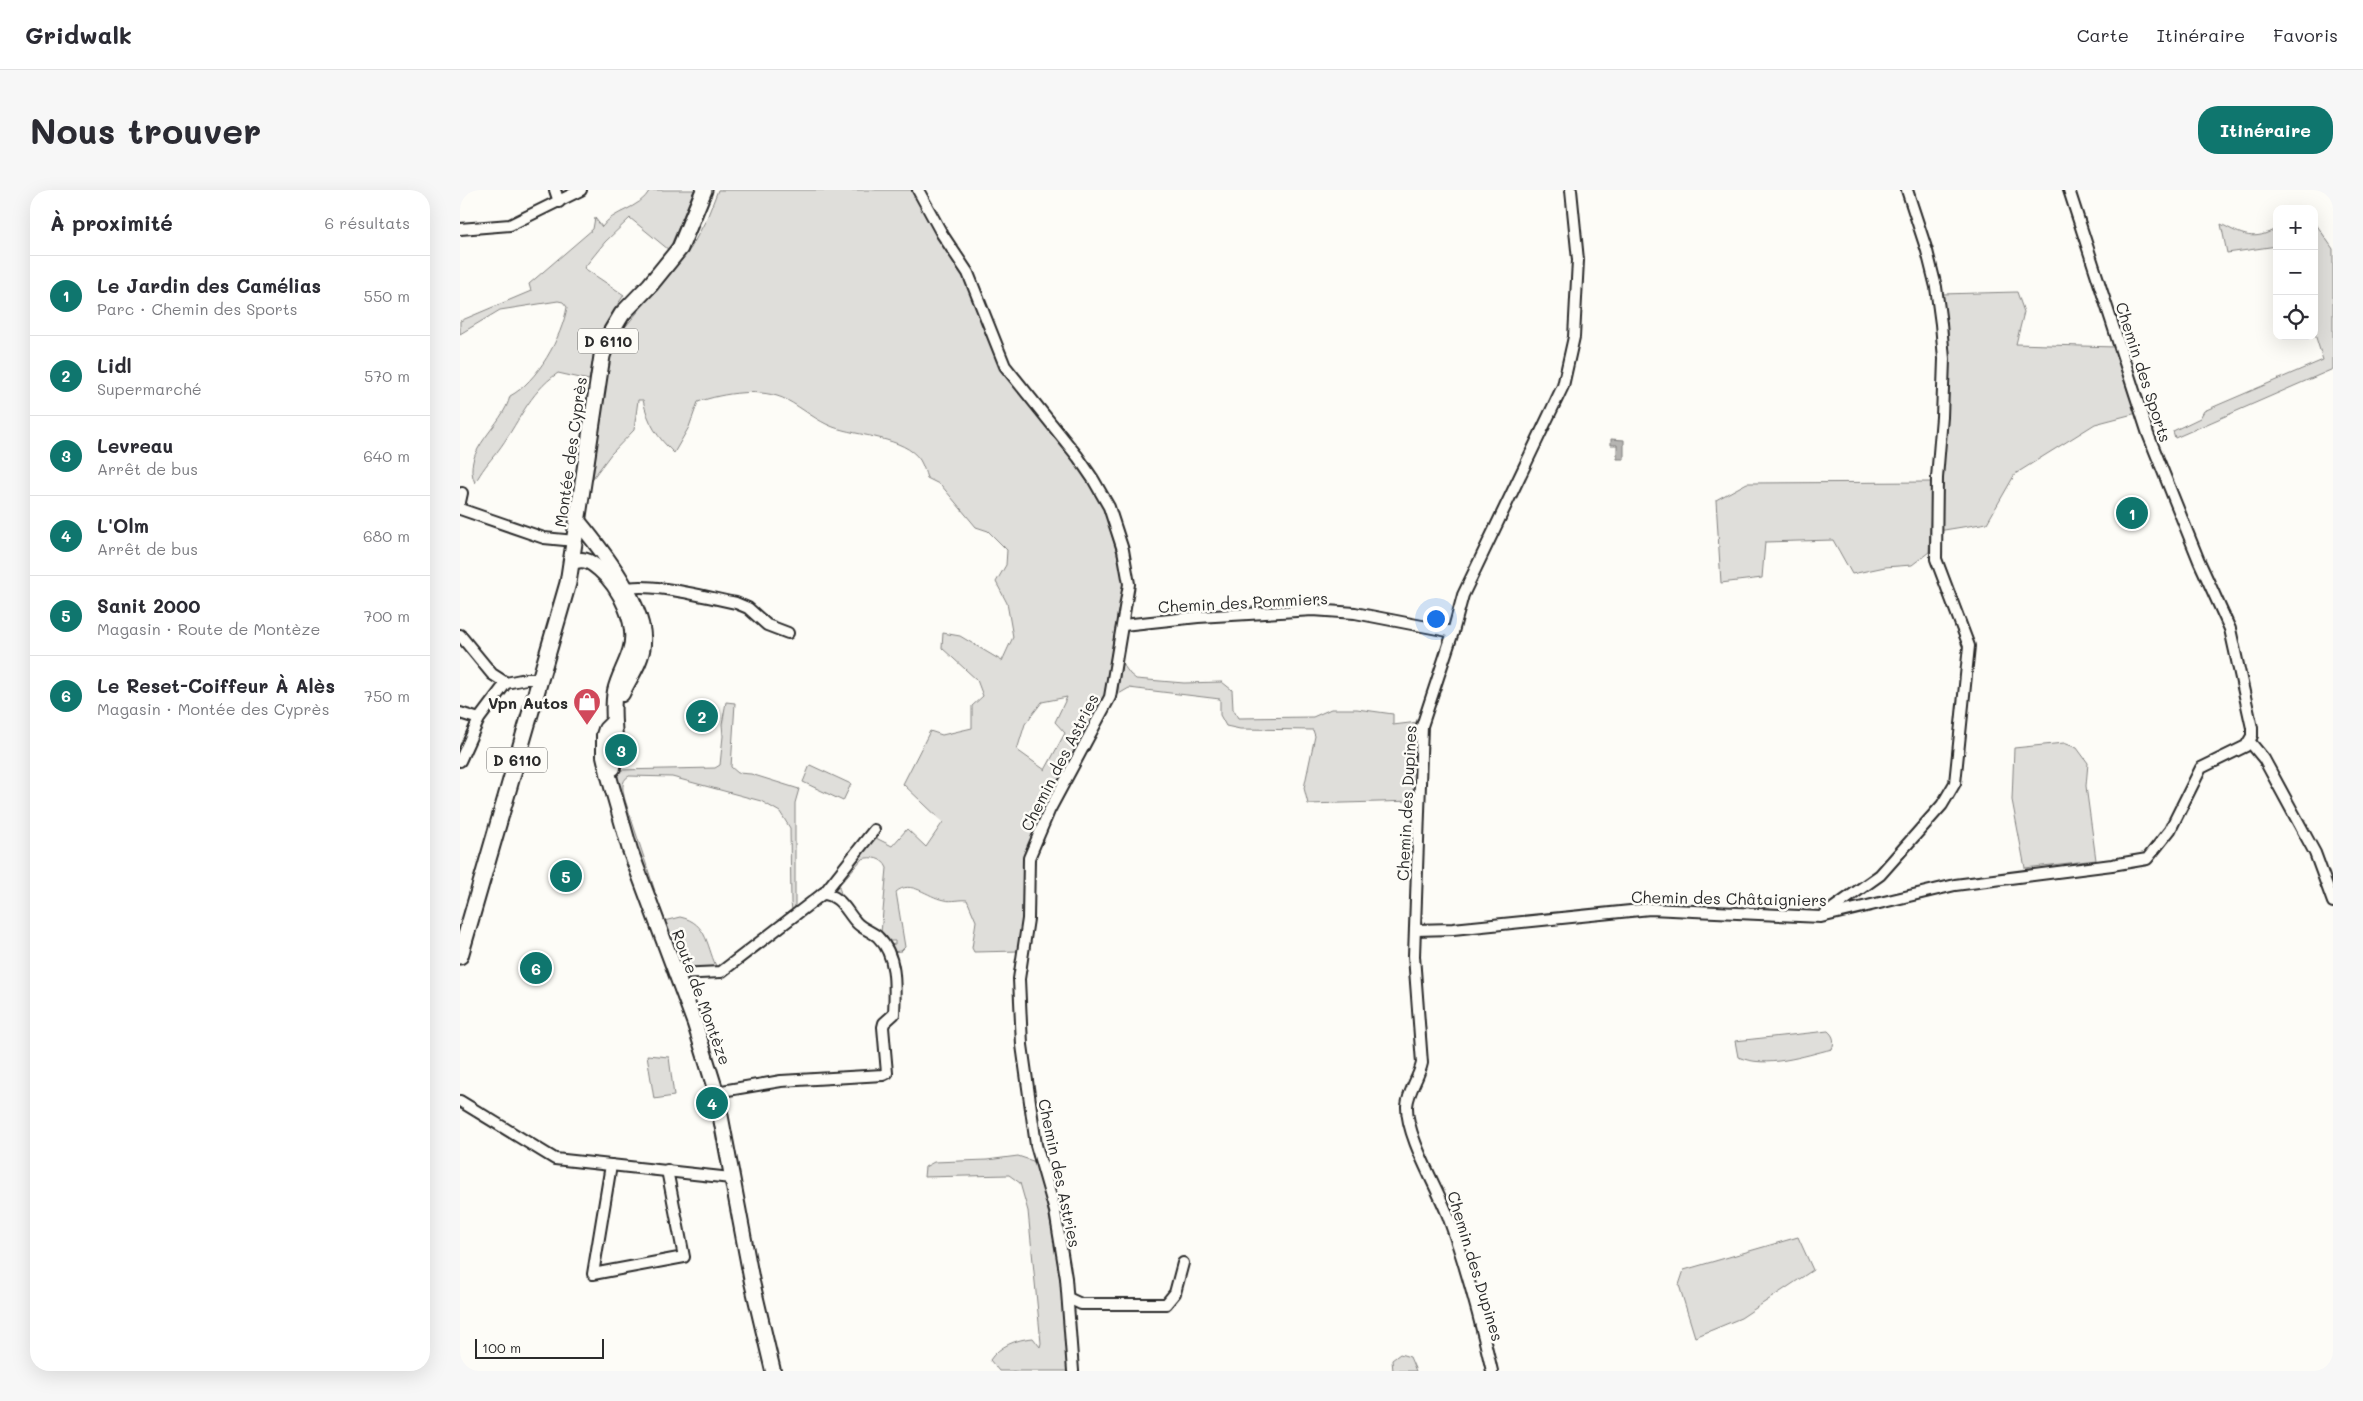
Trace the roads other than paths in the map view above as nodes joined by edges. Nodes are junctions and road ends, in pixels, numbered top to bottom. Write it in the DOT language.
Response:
graph roads {
  1 [pos="555,190"];
  2 [pos="581,190"];
  3 [pos="704,190"];
  4 [pos="918,190"];
  5 [pos="1571,190"];
  6 [pos="1907,190"];
  7 [pos="2069,190"];
  8 [pos="559,202"];
  9 [pos="460,228"];
  10 [pos="460,509"];
  11 [pos="578,521"];
  12 [pos="574,541"];
  13 [pos="571,563"];
  14 [pos="621,590"];
  15 [pos="1123,625"];
  16 [pos="1453,632"];
  17 [pos="788,633"];
  18 [pos="460,635"];
  19 [pos="540,680"];
  20 [pos="506,683"];
  21 [pos="460,713"];
  22 [pos="479,719"];
  23 [pos="2250,742"];
  24 [pos="460,761"];
  25 [pos="874,830"];
  26 [pos="822,894"];
  27 [pos="2333,902"];
  28 [pos="1822,917"];
  29 [pos="1415,930"];
  30 [pos="460,956"];
  31 [pos="676,974"];
  32 [pos="716,1092"];
  33 [pos="460,1101"];
  34 [pos="611,1165"];
  35 [pos="668,1170"];
  36 [pos="731,1178"];
  37 [pos="1183,1262"];
  38 [pos="1068,1298"];
  39 [pos="773,1371"];
  40 [pos="1073,1371"];
  41 [pos="1492,1371"];
  1 -- 8 [label="street"];
  2 -- 8 [label="street"];
  3 -- 11 [label="main road, Montée des Cyprès / D 6110"];
  4 -- 15 [label="street, Chemin des Astries"];
  5 -- 16 [label="street, Chemin des Dupines"];
  6 -- 28 [label="street"];
  7 -- 23 [label="street, Chemin des Sports"];
  8 -- 9 [label="street"];
  10 -- 12 [label="street, Montée des Cyprès"];
  11 -- 12 [label="main road, Montée des Cyprès / D 6110"];
  11 -- 14 [label="street, Route de Montèze"];
  12 -- 13 [label="main road, Montée des Cyprès / D 6110"];
  13 -- 14 [label="street, Route de Montèze"];
  13 -- 19 [label="main road, Montée des Cyprès / D 6110"];
  14 -- 17 [label="street"];
  14 -- 31 [label="street, Route de Montèze"];
  15 -- 16 [label="street, Chemin des Pommiers"];
  15 -- 38 [label="street, Chemin des Astries"];
  16 -- 29 [label="street, Chemin des Dupines"];
  18 -- 20 [label="street"];
  19 -- 20 [label="street"];
  19 -- 30 [label="main road, Montée des Cyprès / D 6110"];
  20 -- 22 [label="street"];
  21 -- 22 [label="street"];
  22 -- 24 [label="street"];
  23 -- 27 [label="street"];
  23 -- 28 [label="street, Chemin des Châtaigniers"];
  25 -- 26 [label="street"];
  26 -- 31 [label="street"];
  26 -- 32 [label="street"];
  28 -- 29 [label="street, Chemin des Châtaigniers"];
  29 -- 41 [label="street, Chemin des Dupines"];
  31 -- 32 [label="street, Route de Montèze"];
  32 -- 36 [label="street, Route de Montèze"];
  33 -- 34 [label="street"];
  34 -- 35 [label="street"];
  34 -- 35 [label="street"];
  35 -- 36 [label="street"];
  36 -- 39 [label="street, Route de Montèze"];
  37 -- 38 [label="street"];
  38 -- 40 [label="street, Chemin des Astries"];
}
